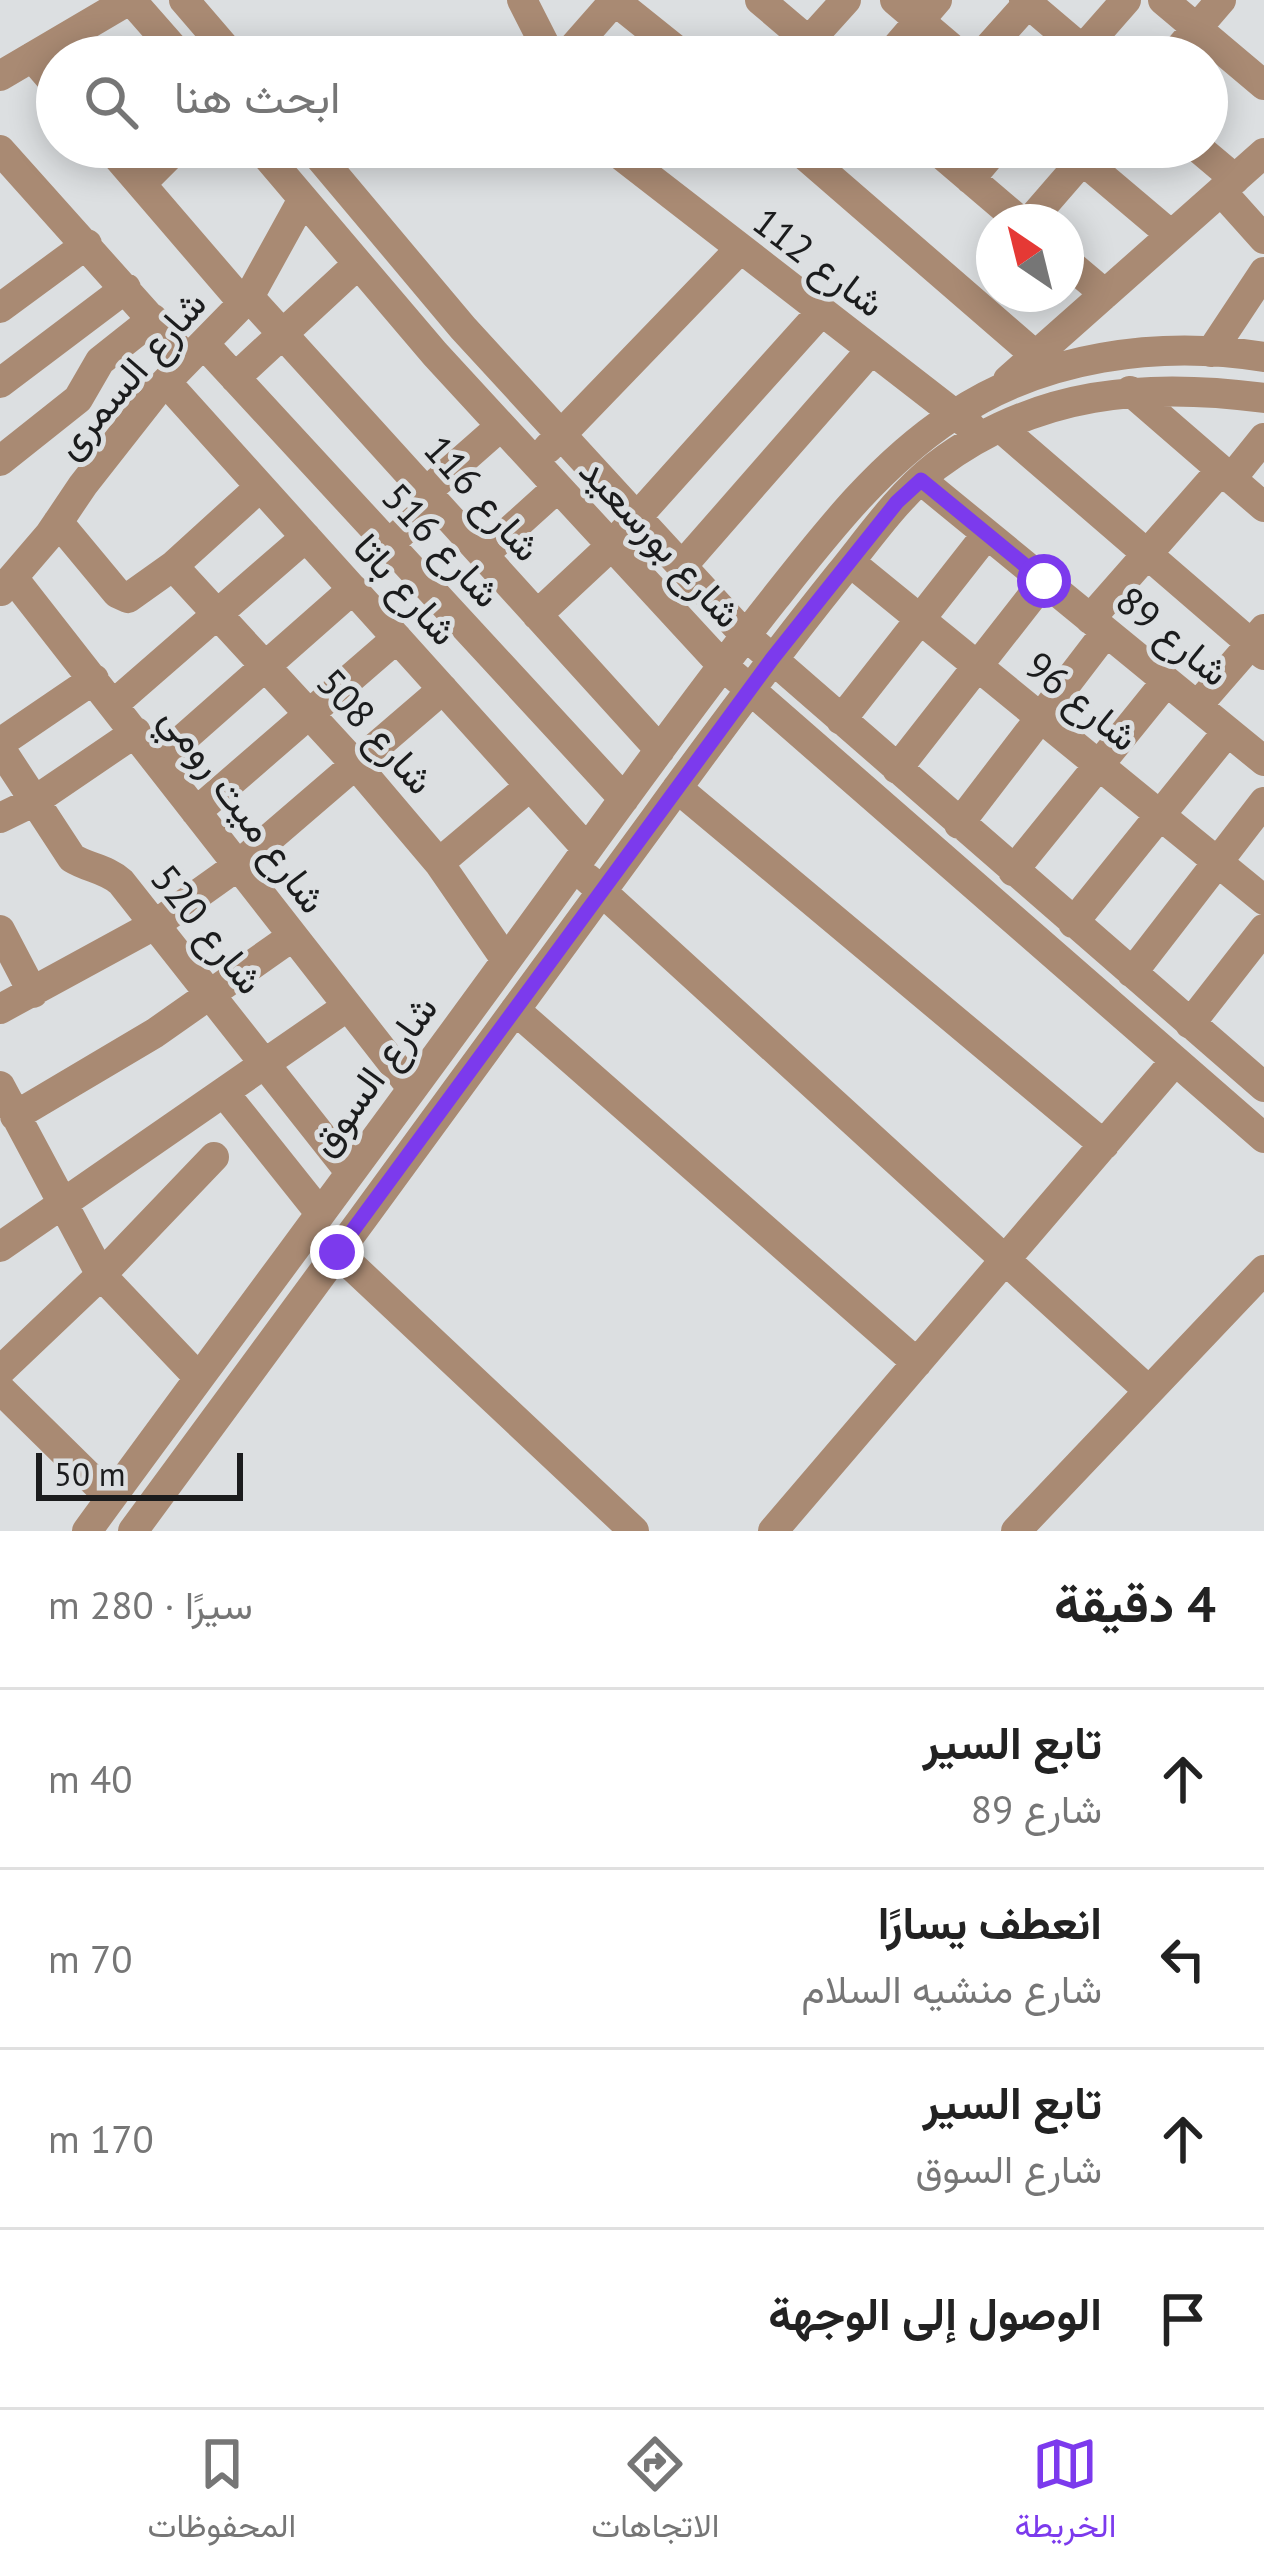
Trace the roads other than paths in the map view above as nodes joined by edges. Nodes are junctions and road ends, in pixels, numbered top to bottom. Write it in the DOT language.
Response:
graph roads {
  1 [pos="130,0"];
  2 [pos="184,0"];
  3 [pos="522,0"];
  4 [pos="615,0"];
  5 [pos="760,0"];
  6 [pos="846,0"];
  7 [pos="895,0"];
  8 [pos="1126,0"];
  9 [pos="1163,0"];
  10 [pos="1222,0"];
  11 [pos="1027,1"];
  12 [pos="928,10"];
  13 [pos="1197,28"];
  14 [pos="68,36"];
  15 [pos="162,36"];
  16 [pos="215,36"];
  17 [pos="540,36"];
  18 [pos="583,36"];
  19 [pos="659,36"];
  20 [pos="803,36"];
  21 [pos="825,36"];
  22 [pos="906,36"];
  23 [pos="947,36"];
  24 [pos="998,36"];
  25 [pos="1063,36"];
  26 [pos="1098,36"];
  27 [pos="1190,36"];
  28 [pos="1206,36"];
  29 [pos="1228,54"];
  30 [pos="36,55"];
  31 [pos="32,57"];
  32 [pos="36,62"];
  33 [pos="0,76"];
  34 [pos="1264,85"];
  35 [pos="0,150"];
  36 [pos="1264,153"];
  37 [pos="128,168"];
  38 [pos="158,168"];
  39 [pos="277,168"];
  40 [pos="303,168"];
  41 [pos="328,168"];
  42 [pos="637,168"];
  43 [pos="819,168"];
  44 [pos="958,168"];
  45 [pos="979,168"];
  46 [pos="1068,168"];
  47 [pos="1099,168"];
  48 [pos="1214,168"];
  49 [pos="970,178"];
  50 [pos="142,184"];
  51 [pos="1228,185"];
  52 [pos="294,188"];
  53 [pos="1002,204"];
  54 [pos="1039,204"];
  55 [pos="1171,235"];
  56 [pos="1264,239"];
  57 [pos="87,244"];
  58 [pos="740,249"];
  59 [pos="358,264"];
  60 [pos="1264,272"];
  61 [pos="1084,276"];
  62 [pos="126,288"];
  63 [pos="1105,294"];
  64 [pos="247,300"];
  65 [pos="0,308"];
  66 [pos="821,312"];
  67 [pos="454,317"];
  68 [pos="153,319"];
  69 [pos="283,334"];
  70 [pos="426,343"];
  71 [pos="871,350"];
  72 [pos="1211,352"];
  73 [pos="1035,355"];
  74 [pos="1264,357"];
  75 [pos="186,362"];
  76 [pos="235,378"];
  77 [pos="0,382"];
  78 [pos="1130,392"];
  79 [pos="988,398"];
  80 [pos="1264,398"];
  81 [pos="955,414"];
  82 [pos="501,426"];
  83 [pos="992,432"];
  84 [pos="561,435"];
  85 [pos="1264,438"];
  86 [pos="0,461"];
  87 [pos="535,463"];
  88 [pos="1226,474"];
  89 [pos="921,480"];
  90 [pos="260,487"];
  91 [pos="557,488"];
  92 [pos="431,497"];
  93 [pos="1264,507"];
  94 [pos="637,518"];
  95 [pos="58,522"];
  96 [pos="987,534"];
  97 [pos="306,537"];
  98 [pos="389,544"];
  99 [pos="611,546"];
  100 [pos="1147,554"];
  101 [pos="483,555"];
  102 [pos="850,562"];
  103 [pos="173,566"];
  104 [pos="682,566"];
  105 [pos="1044,581"];
  106 [pos="7,585"];
  107 [pos="353,590"];
  108 [pos="217,615"];
  109 [pos="537,615"];
  110 [pos="920,620"];
  111 [pos="1098,626"];
  112 [pos="745,635"];
  113 [pos="397,638"];
  114 [pos="1260,643"];
  115 [pos="772,659"];
  116 [pos="722,665"];
  117 [pos="977,666"];
  118 [pos="265,667"];
  119 [pos="94,679"];
  120 [pos="1166,682"];
  121 [pos="443,689"];
  122 [pos="750,689"];
  123 [pos="115,704"];
  124 [pos="1197,706"];
  125 [pos="310,714"];
  126 [pos="1040,718"];
  127 [pos="841,720"];
  128 [pos="136,732"];
  129 [pos="1227,732"];
  130 [pos="0,746"];
  131 [pos="659,750"];
  132 [pos="158,761"];
  133 [pos="1264,761"];
  134 [pos="356,765"];
  135 [pos="1099,765"];
  136 [pos="897,769"];
  137 [pos="530,787"];
  138 [pos="677,788"];
  139 [pos="624,799"];
  140 [pos="33,802"];
  141 [pos="1264,802"];
  142 [pos="196,812"];
  143 [pos="1160,815"];
  144 [pos="0,818"];
  145 [pos="959,824"];
  146 [pos="580,858"];
  147 [pos="1218,862"];
  148 [pos="440,863"];
  149 [pos="236,867"];
  150 [pos="1013,871"];
  151 [pos="603,890"];
  152 [pos="1264,900"];
  153 [pos="1073,923"];
  154 [pos="156,924"];
  155 [pos="1264,929"];
  156 [pos="0,930"];
  157 [pos="293,937"];
  158 [pos="506,960"];
  159 [pos="1132,974"];
  160 [pos="32,993"];
  161 [pos="211,995"];
  162 [pos="348,1006"];
  163 [pos="0,1010"];
  164 [pos="515,1010"];
  165 [pos="1190,1024"];
  166 [pos="1175,1061"];
  167 [pos="266,1065"];
  168 [pos="1261,1078"];
  169 [pos="412,1088"];
  170 [pos="225,1094"];
  171 [pos="6,1105"];
  172 [pos="1231,1109"];
  173 [pos="1264,1138"];
  174 [pos="1104,1145"];
  175 [pos="214,1157"];
  176 [pos="350,1172"];
  177 [pos="61,1202"];
  178 [pos="320,1214"];
  179 [pos="0,1247"];
  180 [pos="292,1252"];
  181 [pos="337,1252"];
  182 [pos="1007,1258"];
  183 [pos="1264,1270"];
  184 [pos="101,1275"];
  185 [pos="319,1278"];
  186 [pos="917,1363"];
  187 [pos="0,1371"];
  188 [pos="199,1378"];
  189 [pos="0,1388"];
  190 [pos="1149,1390"];
  191 [pos="111,1498"];
  192 [pos="87,1531"];
  193 [pos="134,1531"];
  194 [pos="634,1531"];
  195 [pos="773,1531"];
  196 [pos="1016,1531"];
  1 -- 14 [label="street"];
  1 -- 15 [label="street"];
  2 -- 16 [label="street"];
  3 -- 17 [label="street"];
  4 -- 18 [label="street"];
  4 -- 19 [label="street"];
  5 -- 20 [label="street"];
  6 -- 21 [label="street"];
  7 -- 12 [label="street"];
  8 -- 26 [label="street"];
  9 -- 13 [label="street"];
  10 -- 13 [label="street"];
  11 -- 24 [label="street"];
  11 -- 25 [label="street"];
  12 -- 22 [label="street"];
  12 -- 23 [label="street"];
  13 -- 27 [label="street"];
  13 -- 28 [label="street"];
  29 -- 34 [label="street"];
  30 -- 31 [label="street"];
  31 -- 32 [label="street"];
  31 -- 33 [label="street"];
  35 -- 57 [label="street"];
  36 -- 51 [label="street"];
  37 -- 50 [label="street, شارع 116"];
  38 -- 50 [label="street"];
  39 -- 52 [label="street, شارع بورسعيد"];
  40 -- 52 [label="street"];
  41 -- 67 [label="street, شارع بورسعيد"];
  42 -- 58 [label="street, شارع 112"];
  43 -- 73 [label="street"];
  44 -- 49 [label="street"];
  45 -- 49 [label="street"];
  46 -- 54 [label="street"];
  47 -- 55 [label="street"];
  48 -- 51 [label="street"];
  49 -- 53 [label="street"];
  50 -- 64 [label="street, شارع 116"];
  51 -- 55 [label="street"];
  51 -- 56 [label="street"];
  52 -- 59 [label="street, شارع بورسعيد"];
  52 -- 64 [label="street, شارع السمرى"];
  55 -- 63 [label="street"];
  57 -- 62 [label="street"];
  57 -- 65 [label="street"];
  58 -- 66 [label="street, شارع 112"];
  58 -- 84 [label="street"];
  59 -- 69 [label="street"];
  59 -- 70 [label="street, شارع بورسعيد"];
  60 -- 72 [label="street"];
  61 -- 63 [label="street"];
  62 -- 68 [label="street"];
  62 -- 77 [label="street"];
  63 -- 73 [label="street"];
  64 -- 69 [label="street, شارع 116"];
  64 -- 75 [label="street, شارع السمرى"];
  66 -- 71 [label="street, شارع 112"];
  66 -- 94 [label="street"];
  67 -- 70 [label="street"];
  67 -- 84 [label="street, شارع بورسعيد"];
  68 -- 75 [label="street"];
  68 -- 86 [label="street"];
  69 -- 76 [label="street"];
  69 -- 92 [label="street, شارع 116"];
  70 -- 82 [label="street, شارع بورسعيد"];
  71 -- 81 [label="street, شارع 112"];
  71 -- 104 [label="street"];
  72 -- 74 [label="street"];
  72 -- 79 [label="street"];
  73 -- 79 [label="street"];
  75 -- 76 [label="street, شارع 516"];
  75 -- 90 [label="street, شارع باتا"];
  75 -- 95 [label="street, شارع السمرى"];
  76 -- 98 [label="street, شارع 516"];
  78 -- 80 [label="street, شارع السوق"];
  78 -- 83 [label="street, شارع السوق"];
  78 -- 88 [label="street"];
  79 -- 81 [label="street, شارع السوق"];
  81 -- 83 [label="street, شارع 112"];
  81 -- 112 [label="street, شارع السوق"];
  82 -- 87 [label="street, شارع بورسعيد"];
  82 -- 92 [label="street"];
  83 -- 89 [label="street, شارع السوق"];
  83 -- 100 [label="street, شارع 112"];
  84 -- 87 [label="street"];
  84 -- 94 [label="street, شارع بورسعيد"];
  85 -- 88 [label="street"];
  87 -- 91 [label="street, شارع بورسعيد"];
  88 -- 93 [label="street"];
  88 -- 100 [label="street"];
  89 -- 96 [label="street, شارع 89"];
  89 -- 102 [label="street, شارع السوق"];
  90 -- 97 [label="street, شارع باتا"];
  90 -- 103 [label="street"];
  91 -- 99 [label="street, شارع بورسعيد"];
  91 -- 101 [label="street"];
  92 -- 98 [label="street"];
  92 -- 101 [label="street, شارع 116"];
  94 -- 99 [label="street"];
  94 -- 104 [label="street, شارع بورسعيد"];
  95 -- 103 [label="street"];
  95 -- 106 [label="street, شارع السمرى"];
  96 -- 105 [label="street, شارع 89"];
  96 -- 110 [label="street"];
  97 -- 107 [label="street, شارع باتا"];
  97 -- 108 [label="street"];
  98 -- 139 [label="street, شارع 516"];
  99 -- 109 [label="street"];
  99 -- 116 [label="street, شارع بورسعيد"];
  100 -- 111 [label="street"];
  100 -- 114 [label="street, شارع 112"];
  101 -- 109 [label="street, شارع 116"];
  102 -- 110 [label="street, شارع 96"];
  102 -- 115 [label="street, شارع السوق"];
  103 -- 108 [label="street, شارع 508"];
  104 -- 112 [label="street, شارع بورسعيد"];
  105 -- 111 [label="street, شارع 89"];
  105 -- 117 [label="street"];
  106 -- 119 [label="street, شارع ميت رومي"];
  107 -- 113 [label="street, شارع باتا"];
  107 -- 118 [label="street"];
  108 -- 118 [label="street, شارع 508"];
  108 -- 123 [label="street"];
  109 -- 131 [label="street, شارع 116"];
  110 -- 117 [label="street, شارع 96"];
  110 -- 127 [label="street"];
  111 -- 120 [label="street, شارع 89"];
  111 -- 126 [label="street"];
  112 -- 115 [label="street, شارع بورسعيد"];
  112 -- 116 [label="street, شارع السوق"];
  113 -- 121 [label="street, شارع باتا"];
  113 -- 125 [label="street"];
  114 -- 124 [label="street"];
  115 -- 122 [label="street, شارع السوق"];
  115 -- 127 [label="street, شارع بورسعيد"];
  116 -- 122 [label="street, شارع بورسعيد"];
  116 -- 131 [label="street, شارع السوق"];
  117 -- 126 [label="street, شارع 96"];
  117 -- 136 [label="street"];
  118 -- 125 [label="street, شارع 508"];
  118 -- 132 [label="street"];
  119 -- 123 [label="street, شارع ميت رومي"];
  119 -- 130 [label="street"];
  120 -- 124 [label="street, شارع 89"];
  120 -- 135 [label="street"];
  121 -- 134 [label="street"];
  121 -- 137 [label="street, شارع باتا"];
  122 -- 138 [label="street, شارع السوق"];
  122 -- 166 [label="street, شارع بورسعيد"];
  123 -- 128 [label="street, شارع ميت رومي"];
  124 -- 129 [label="street, شارع 89"];
  125 -- 134 [label="street, شارع 508"];
  125 -- 142 [label="street"];
  126 -- 135 [label="street, شارع 96"];
  126 -- 145 [label="street"];
  127 -- 136 [label="street, شارع بورسعيد"];
  128 -- 132 [label="street, شارع ميت رومي"];
  128 -- 140 [label="street"];
  129 -- 133 [label="street, شارع 89"];
  129 -- 143 [label="street"];
  130 -- 140 [label="street, شارع 520"];
  131 -- 139 [label="street, شارع السوق"];
  132 -- 142 [label="street, شارع ميت رومي"];
  134 -- 148 [label="street, شارع 508"];
  134 -- 149 [label="street"];
  135 -- 143 [label="street, شارع 96"];
  135 -- 150 [label="street"];
  136 -- 145 [label="street, شارع بورسعيد"];
  137 -- 146 [label="street, شارع باتا"];
  137 -- 148 [label="street"];
  138 -- 151 [label="street, شارع السوق"];
  138 -- 174 [label="street"];
  139 -- 146 [label="street, شارع السوق"];
  140 -- 144 [label="street"];
  140 -- 154 [label="street, شارع 520"];
  141 -- 147 [label="street"];
  142 -- 149 [label="street, شارع ميت رومي"];
  143 -- 147 [label="street, شارع 96"];
  143 -- 153 [label="street"];
  145 -- 150 [label="street, شارع بورسعيد"];
  146 -- 151 [label="street, شارع باتا"];
  146 -- 158 [label="street, شارع السوق"];
  147 -- 152 [label="street, شارع 96"];
  147 -- 159 [label="street"];
  148 -- 158 [label="street, شارع 508"];
  149 -- 154 [label="street"];
  149 -- 157 [label="street, شارع ميت رومي"];
  150 -- 153 [label="street, شارع بورسعيد"];
  151 -- 164 [label="street, شارع السوق"];
  151 -- 182 [label="street, شارع باتا"];
  153 -- 159 [label="street, شارع بورسعيد"];
  154 -- 160 [label="street"];
  154 -- 161 [label="street, شارع 520"];
  155 -- 165 [label="street"];
  156 -- 160 [label="street"];
  157 -- 161 [label="street"];
  157 -- 162 [label="street, شارع ميت رومي"];
  158 -- 169 [label="street, شارع السوق"];
  159 -- 165 [label="street, شارع بورسعيد"];
  160 -- 163 [label="street"];
  161 -- 167 [label="street, شارع 520"];
  161 -- 171 [label="street"];
  162 -- 167 [label="street"];
  162 -- 169 [label="street, شارع ميت رومي"];
  164 -- 181 [label="street, شارع السوق"];
  164 -- 186 [label="street"];
  165 -- 168 [label="street, شارع بورسعيد"];
  166 -- 172 [label="street, شارع بورسعيد"];
  166 -- 174 [label="street"];
  167 -- 170 [label="street"];
  167 -- 176 [label="street, شارع 520"];
  168 -- 172 [label="street"];
  169 -- 176 [label="street, شارع السوق"];
  170 -- 177 [label="street"];
  170 -- 178 [label="street"];
  171 -- 177 [label="street"];
  172 -- 173 [label="street, شارع بورسعيد"];
  174 -- 182 [label="street"];
  175 -- 184 [label="street"];
  176 -- 178 [label="street, شارع السوق"];
  177 -- 179 [label="street"];
  177 -- 184 [label="street"];
  178 -- 180 [label="street, شارع السوق"];
  180 -- 185 [label="street"];
  180 -- 188 [label="street, شارع السوق"];
  181 -- 185 [label="street, شارع السوق"];
  181 -- 194 [label="street"];
  182 -- 186 [label="street"];
  182 -- 190 [label="street, شارع باتا"];
  183 -- 190 [label="street"];
  184 -- 187 [label="street"];
  184 -- 188 [label="street"];
  185 -- 193 [label="street, شارع السوق"];
  186 -- 195 [label="street"];
  188 -- 191 [label="street, شارع السوق"];
  189 -- 191 [label="street"];
  190 -- 196 [label="street"];
  191 -- 192 [label="street, شارع السوق"];
}
